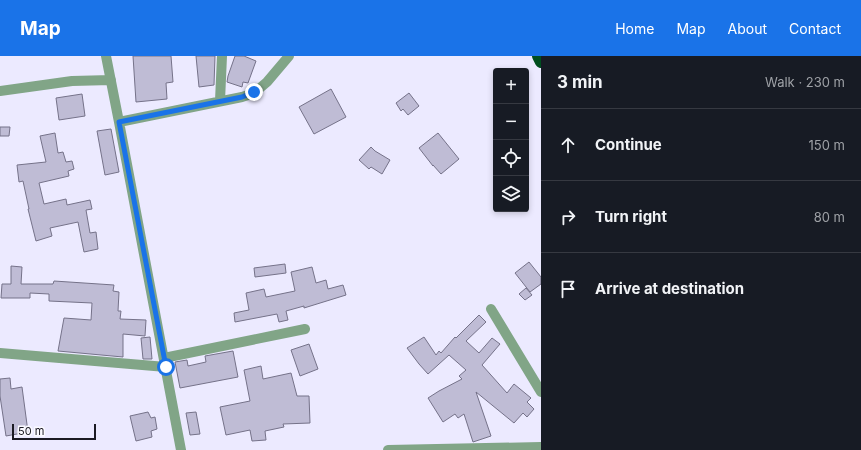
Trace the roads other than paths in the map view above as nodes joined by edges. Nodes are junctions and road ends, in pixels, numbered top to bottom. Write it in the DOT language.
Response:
graph roads {
  1 [pos="106,56"];
  2 [pos="222,56"];
  3 [pos="289,56"];
  4 [pos="538,56"];
  5 [pos="541,62"];
  6 [pos="111,80"];
  7 [pos="0,91"];
  8 [pos="220,101"];
  9 [pos="119,122"];
  10 [pos="491,309"];
  11 [pos="305,329"];
  12 [pos="0,353"];
  13 [pos="165,363"];
  14 [pos="541,392"];
  15 [pos="541,447"];
  16 [pos="181,450"];
  17 [pos="388,450"];
  1 -- 6 [label="street"];
  2 -- 8 [label="street"];
  3 -- 8 [label="street"];
  4 -- 5 [label="highway"];
  6 -- 7 [label="street"];
  6 -- 9 [label="street"];
  8 -- 9 [label="street"];
  9 -- 13 [label="street"];
  10 -- 14 [label="street"];
  11 -- 13 [label="street"];
  12 -- 13 [label="street"];
  13 -- 16 [label="street"];
  15 -- 17 [label="street"];
}
